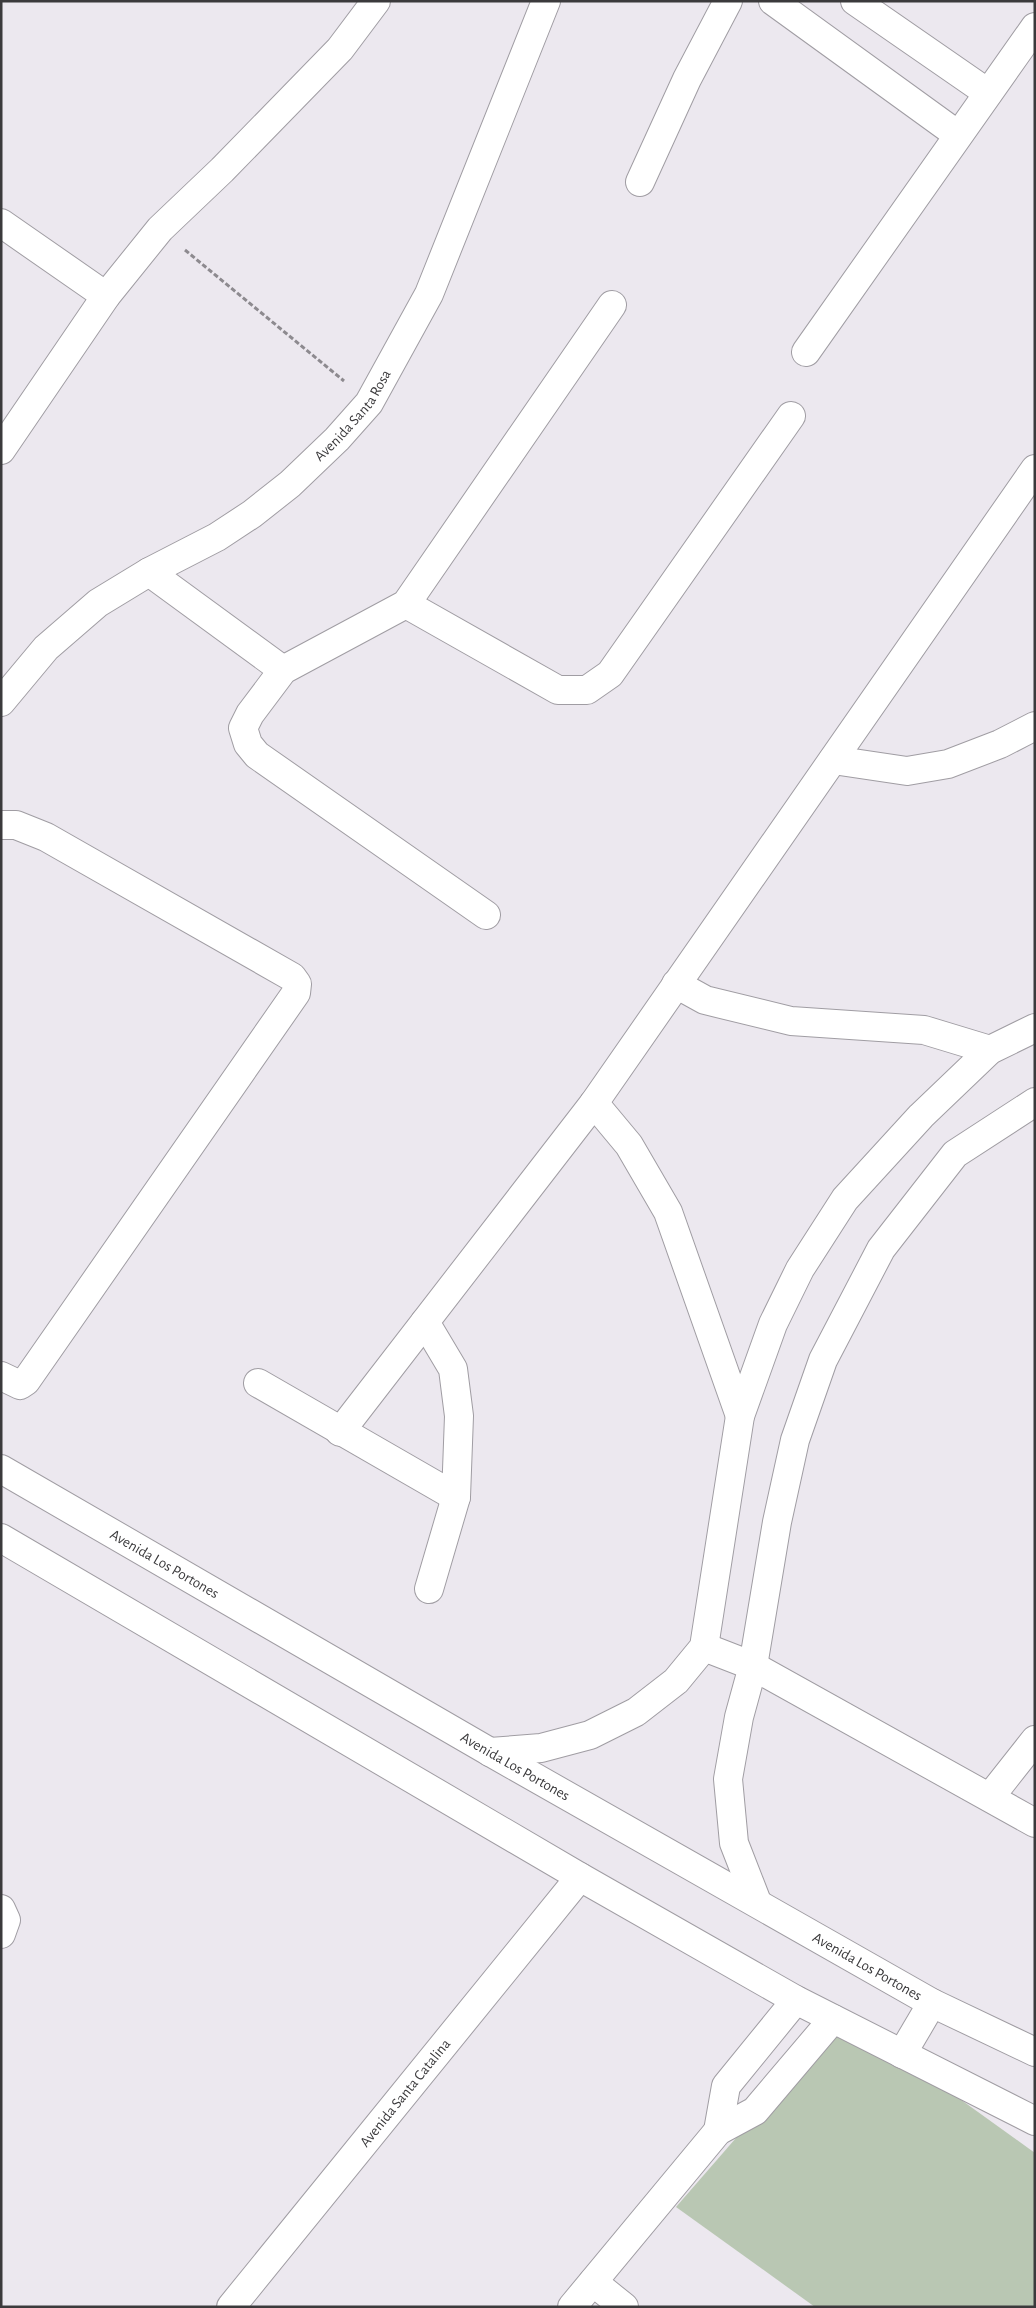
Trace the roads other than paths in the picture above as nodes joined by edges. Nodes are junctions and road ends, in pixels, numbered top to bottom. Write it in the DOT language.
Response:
graph roads {
  1 [pos="376,1"];
  2 [pos="546,1"];
  3 [pos="728,1"];
  4 [pos="772,1"];
  5 [pos="855,1"];
  6 [pos="1035,26"];
  7 [pos="988,93"];
  8 [pos="958,134"];
  9 [pos="640,182"];
  10 [pos="1,223"];
  11 [pos="106,296"];
  12 [pos="612,305"];
  13 [pos="806,352"];
  14 [pos="791,416"];
  15 [pos="1,450"];
  16 [pos="1035,469"];
  17 [pos="149,572"];
  18 [pos="406,604"];
  19 [pos="284,670"];
  20 [pos="1,702"];
  21 [pos="1035,726"];
  22 [pos="833,760"];
  23 [pos="1,825"];
  24 [pos="486,915"];
  25 [pos="676,984"];
  26 [pos="1035,1028"];
  27 [pos="990,1050"];
  28 [pos="1035,1102"];
  29 [pos="594,1103"];
  30 [pos="425,1322"];
  31 [pos="1,1376"];
  32 [pos="258,1383"];
  33 [pos="740,1416"];
  34 [pos="340,1432"];
  35 [pos="1,1468"];
  36 [pos="456,1497"];
  37 [pos="7,1548"];
  38 [pos="430,1589"];
  39 [pos="704,1647"];
  40 [pos="752,1666"];
  41 [pos="1035,1740"];
  42 [pos="490,1752"];
  43 [pos="990,1797"];
  44 [pos="1035,1824"];
  45 [pos="580,1877"];
  46 [pos="757,1902"];
  47 [pos="1,1908"];
  48 [pos="1,1934"];
  49 [pos="796,2000"];
  50 [pos="932,2002"];
  51 [pos="834,2019"];
  52 [pos="1035,2052"];
  53 [pos="902,2054"];
  54 [pos="1035,2121"];
  55 [pos="718,2131"];
  56 [pos="593,2282"];
  57 [pos="231,2307"];
  58 [pos="572,2307"];
  59 [pos="624,2307"];
  1 -- 11 [label="street"];
  2 -- 17 [label="street, Avenida Santa Rosa"];
  3 -- 9 [label="street"];
  4 -- 8 [label="street"];
  5 -- 7 [label="street"];
  6 -- 7 [label="street"];
  7 -- 8 [label="street"];
  8 -- 13 [label="street"];
  10 -- 11 [label="street"];
  11 -- 15 [label="street"];
  12 -- 18 [label="street"];
  14 -- 18 [label="street"];
  16 -- 22 [label="street"];
  17 -- 19 [label="street"];
  17 -- 20 [label="street, Avenida Santa Rosa"];
  18 -- 19 [label="street"];
  19 -- 24 [label="street"];
  21 -- 22 [label="street"];
  22 -- 25 [label="street"];
  23 -- 31 [label="street"];
  25 -- 27 [label="street"];
  25 -- 29 [label="street"];
  26 -- 27 [label="street"];
  27 -- 33 [label="street"];
  28 -- 40 [label="street"];
  29 -- 30 [label="street"];
  29 -- 33 [label="street"];
  30 -- 34 [label="street"];
  30 -- 36 [label="street"];
  32 -- 34 [label="street"];
  33 -- 39 [label="street"];
  34 -- 36 [label="street"];
  35 -- 42 [label="street, Avenida Los Portones"];
  36 -- 38 [label="street"];
  37 -- 45 [label="street"];
  39 -- 40 [label="street"];
  39 -- 42 [label="street"];
  40 -- 43 [label="street"];
  40 -- 46 [label="street"];
  41 -- 43 [label="street"];
  42 -- 46 [label="street, Avenida Los Portones"];
  43 -- 44 [label="street"];
  45 -- 49 [label="street"];
  45 -- 57 [label="street, Avenida Santa Catalina"];
  46 -- 50 [label="street, Avenida Los Portones"];
  47 -- 48 [label="street"];
  49 -- 51 [label="street"];
  49 -- 55 [label="street"];
  50 -- 52 [label="street, Avenida Los Portones"];
  50 -- 53 [label="street"];
  51 -- 53 [label="street"];
  51 -- 55 [label="street"];
  53 -- 54 [label="street"];
  55 -- 56 [label="street"];
  56 -- 58 [label="street"];
  56 -- 59 [label="street"];
}
